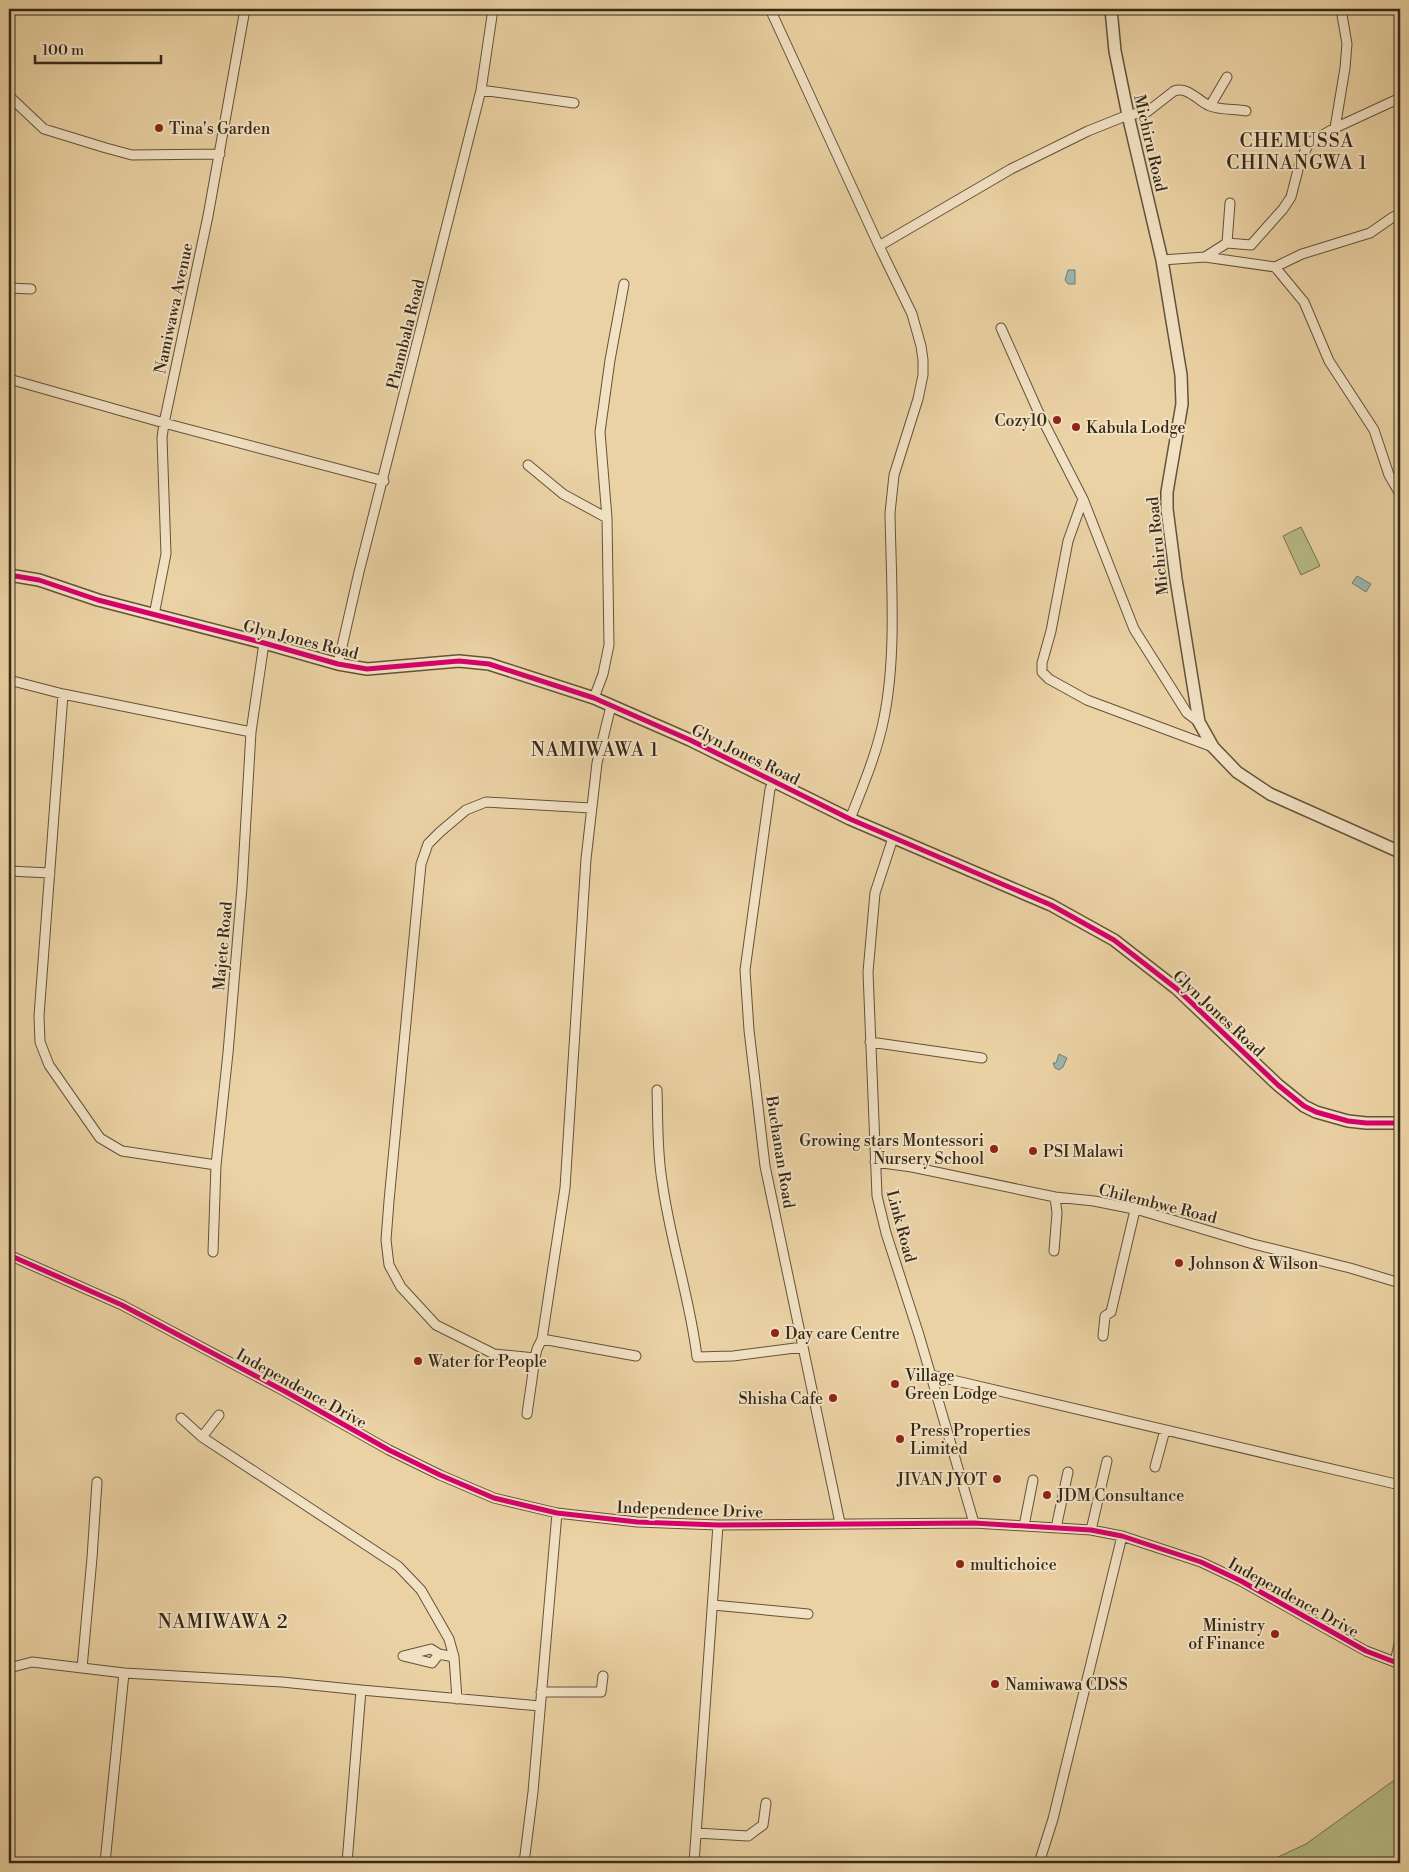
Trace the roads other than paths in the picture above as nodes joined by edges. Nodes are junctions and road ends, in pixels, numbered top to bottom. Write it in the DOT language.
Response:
graph roads {
  1 [pos="245,9"];
  2 [pos="492,9"];
  3 [pos="770,9"];
  4 [pos="1112,9"];
  5 [pos="1341,9"];
  6 [pos="1227,77"];
  7 [pos="481,90"];
  8 [pos="9,96"];
  9 [pos="1400,98"];
  10 [pos="574,103"];
  11 [pos="1210,106"];
  12 [pos="1246,111"];
  13 [pos="1128,115"];
  14 [pos="1335,128"];
  15 [pos="220,154"];
  16 [pos="1230,203"];
  17 [pos="1400,214"];
  18 [pos="1227,243"];
  19 [pos="879,246"];
  20 [pos="1205,257"];
  21 [pos="1162,260"];
  22 [pos="1275,267"];
  23 [pos="624,284"];
  24 [pos="9,288"];
  25 [pos="31,289"];
  26 [pos="1001,328"];
  27 [pos="9,379"];
  28 [pos="164,422"];
  29 [pos="528,465"];
  30 [pos="384,481"];
  31 [pos="1400,494"];
  32 [pos="1083,498"];
  33 [pos="607,518"];
  34 [pos="9,575"];
  35 [pos="154,615"];
  36 [pos="264,643"];
  37 [pos="338,664"];
  38 [pos="9,680"];
  39 [pos="63,694"];
  40 [pos="594,698"];
  41 [pos="611,706"];
  42 [pos="1199,722"];
  43 [pos="251,732"];
  44 [pos="1213,747"];
  45 [pos="774,782"];
  46 [pos="591,808"];
  47 [pos="850,819"];
  48 [pos="893,838"];
  49 [pos="1400,852"];
  50 [pos="9,871"];
  51 [pos="50,874"];
  52 [pos="870,1042"];
  53 [pos="982,1058"];
  54 [pos="657,1090"];
  55 [pos="1400,1123"];
  56 [pos="875,1162"];
  57 [pos="216,1165"];
  58 [pos="1055,1198"];
  59 [pos="1135,1210"];
  60 [pos="213,1252"];
  61 [pos="1054,1252"];
  62 [pos="9,1255"];
  63 [pos="1400,1283"];
  64 [pos="1103,1336"];
  65 [pos="542,1339"];
  66 [pos="803,1347"];
  67 [pos="636,1356"];
  68 [pos="534,1358"];
  69 [pos="931,1375"];
  70 [pos="527,1414"];
  71 [pos="218,1415"];
  72 [pos="181,1418"];
  73 [pos="1165,1430"];
  74 [pos="202,1437"];
  75 [pos="1107,1461"];
  76 [pos="1154,1468"];
  77 [pos="1068,1472"];
  78 [pos="1033,1480"];
  79 [pos="97,1482"];
  80 [pos="1400,1484"];
  81 [pos="557,1513"];
  82 [pos="840,1523"];
  83 [pos="974,1524"];
  84 [pos="718,1525"];
  85 [pos="1024,1526"];
  86 [pos="1056,1528"];
  87 [pos="1091,1530"];
  88 [pos="1122,1536"];
  89 [pos="713,1605"];
  90 [pos="808,1614"];
  91 [pos="1400,1640"];
  92 [pos="439,1654"];
  93 [pos="454,1657"];
  94 [pos="1398,1663"];
  95 [pos="9,1668"];
  96 [pos="82,1668"];
  97 [pos="124,1673"];
  98 [pos="603,1676"];
  99 [pos="361,1690"];
  100 [pos="541,1692"];
  101 [pos="457,1699"];
  102 [pos="540,1706"];
  103 [pos="766,1804"];
  104 [pos="696,1833"];
  105 [pos="105,1863"];
  106 [pos="346,1863"];
  107 [pos="524,1863"];
  108 [pos="694,1863"];
  109 [pos="1039,1863"];
  1 -- 15 [label="street, Namiwawa Avenue"];
  2 -- 7 [label="street, Phambala Road"];
  3 -- 19 [label="street"];
  4 -- 13 [label="street, Michiru Road"];
  5 -- 14 [label="street"];
  6 -- 11 [label="street"];
  7 -- 10 [label="street"];
  7 -- 30 [label="street, Phambala Road"];
  8 -- 15 [label="street"];
  9 -- 14 [label="street"];
  11 -- 12 [label="street"];
  11 -- 13 [label="street"];
  13 -- 19 [label="street"];
  13 -- 21 [label="street, Michiru Road"];
  14 -- 18 [label="street"];
  15 -- 28 [label="street, Namiwawa Avenue"];
  16 -- 18 [label="street"];
  17 -- 22 [label="street"];
  18 -- 20 [label="street"];
  19 -- 47 [label="street"];
  20 -- 21 [label="street"];
  20 -- 22 [label="street"];
  21 -- 42 [label="street, Michiru Road"];
  22 -- 31 [label="street"];
  23 -- 33 [label="street"];
  24 -- 25 [label="street"];
  26 -- 32 [label="street"];
  27 -- 28 [label="street"];
  28 -- 30 [label="street"];
  28 -- 35 [label="street, Namiwawa Avenue"];
  29 -- 33 [label="street"];
  30 -- 37 [label="street, Phambala Road"];
  32 -- 42 [label="street"];
  32 -- 44 [label="street"];
  33 -- 40 [label="street"];
  34 -- 35 [label="street, Glyn Jones Road"];
  35 -- 36 [label="street, Glyn Jones Road"];
  36 -- 37 [label="street, Glyn Jones Road"];
  36 -- 43 [label="street, Majete Road"];
  37 -- 40 [label="street, Glyn Jones Road"];
  38 -- 39 [label="street"];
  39 -- 43 [label="street"];
  39 -- 51 [label="street"];
  40 -- 41 [label="street, Glyn Jones Road"];
  41 -- 45 [label="street, Glyn Jones Road"];
  41 -- 46 [label="street"];
  42 -- 44 [label="street, Michiru Road"];
  43 -- 57 [label="street, Majete Road"];
  44 -- 49 [label="street, Michiru Road"];
  45 -- 47 [label="street, Glyn Jones Road"];
  45 -- 66 [label="street, Buchanan Road"];
  46 -- 65 [label="street"];
  46 -- 68 [label="street"];
  47 -- 48 [label="street, Glyn Jones Road"];
  48 -- 52 [label="street, Link Road"];
  48 -- 55 [label="street, Glyn Jones Road"];
  50 -- 51 [label="street"];
  51 -- 57 [label="street"];
  52 -- 53 [label="street"];
  52 -- 56 [label="street, Link Road"];
  54 -- 66 [label="street"];
  56 -- 58 [label="street, Chilembwe Road"];
  56 -- 69 [label="street, Link Road"];
  57 -- 60 [label="street, Majete Road"];
  58 -- 59 [label="street, Chilembwe Road"];
  58 -- 61 [label="street"];
  59 -- 63 [label="street, Chilembwe Road"];
  59 -- 64 [label="street"];
  62 -- 81 [label="street, Independence Drive"];
  65 -- 67 [label="street"];
  65 -- 68 [label="street"];
  66 -- 82 [label="street, Buchanan Road"];
  68 -- 70 [label="street"];
  69 -- 73 [label="street"];
  69 -- 83 [label="street, Link Road"];
  71 -- 74 [label="street"];
  72 -- 74 [label="street"];
  73 -- 76 [label="street"];
  73 -- 80 [label="street"];
  74 -- 93 [label="street"];
  75 -- 87 [label="street"];
  77 -- 86 [label="street"];
  78 -- 85 [label="street"];
  79 -- 96 [label="street"];
  81 -- 84 [label="street, Independence Drive"];
  81 -- 100 [label="street"];
  82 -- 83 [label="street, Independence Drive"];
  82 -- 84 [label="street, Independence Drive"];
  83 -- 85 [label="street, Independence Drive"];
  84 -- 89 [label="street"];
  85 -- 86 [label="street, Independence Drive"];
  86 -- 87 [label="street, Independence Drive"];
  87 -- 88 [label="street, Independence Drive"];
  88 -- 94 [label="street, Independence Drive"];
  88 -- 109 [label="street"];
  89 -- 90 [label="street"];
  89 -- 104 [label="street"];
  91 -- 94 [label="street"];
  92 -- 93 [label="street"];
  93 -- 101 [label="street"];
  95 -- 96 [label="street"];
  96 -- 97 [label="street"];
  97 -- 99 [label="street"];
  97 -- 105 [label="street"];
  98 -- 100 [label="street"];
  99 -- 101 [label="street"];
  99 -- 106 [label="street"];
  100 -- 102 [label="street"];
  101 -- 102 [label="street"];
  102 -- 107 [label="street"];
  103 -- 104 [label="street"];
  104 -- 108 [label="street"];
}
